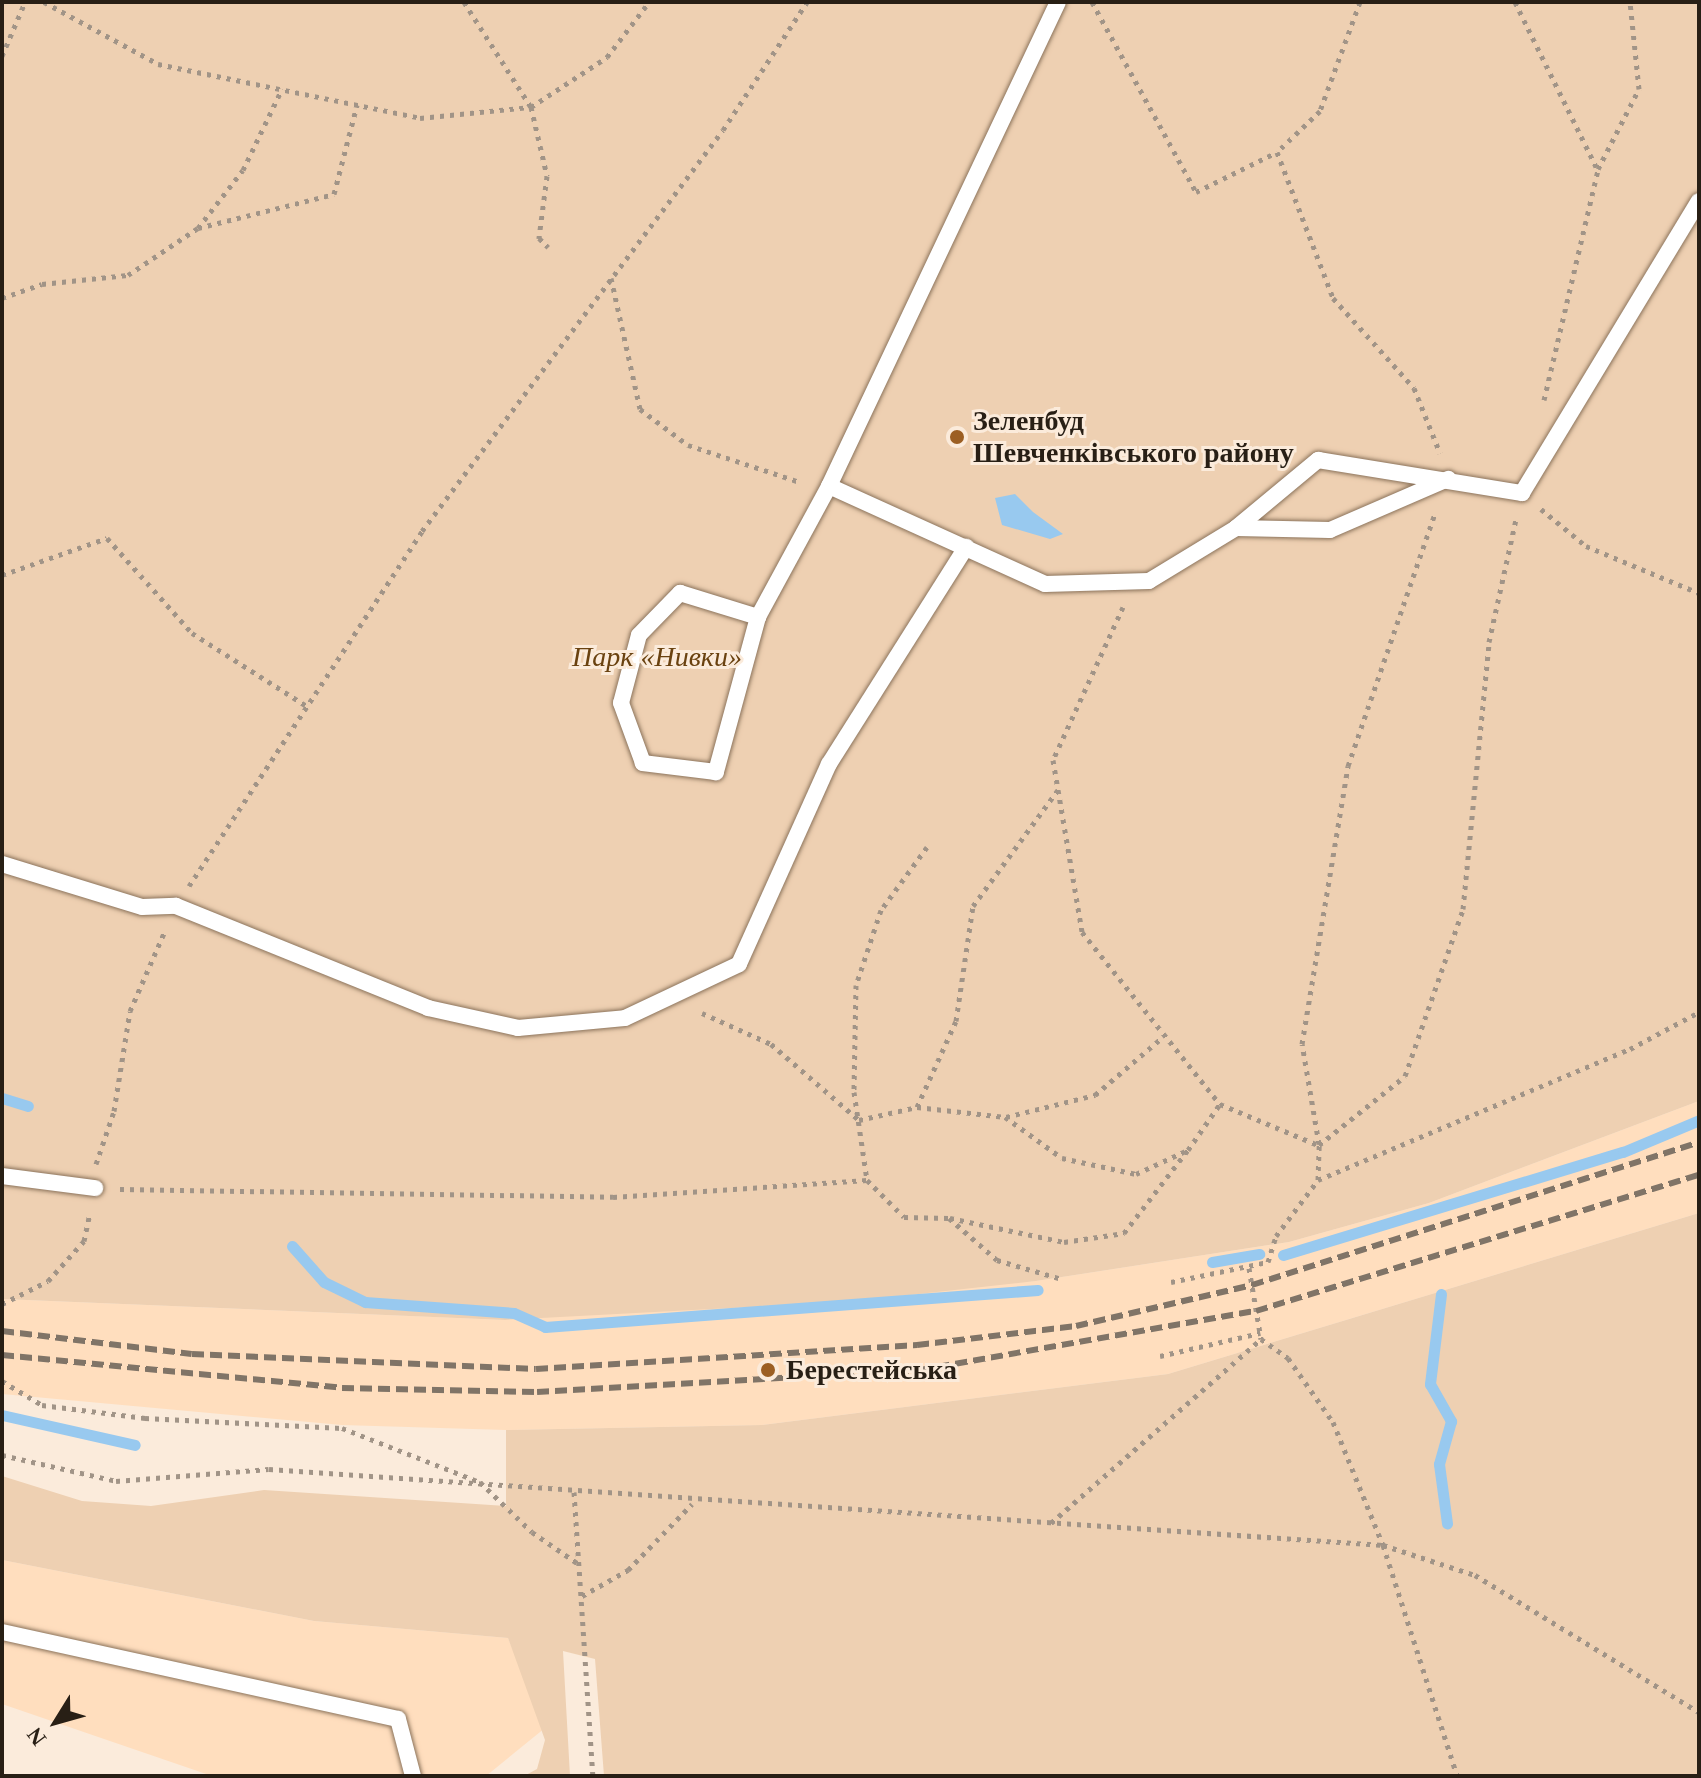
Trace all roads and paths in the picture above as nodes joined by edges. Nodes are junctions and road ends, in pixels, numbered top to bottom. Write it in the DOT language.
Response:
graph roads {
  1 [pos="25,2"];
  2 [pos="44,2"];
  3 [pos="464,2"];
  4 [pos="649,2"];
  5 [pos="807,2"];
  6 [pos="1058,2"];
  7 [pos="1092,2"];
  8 [pos="1360,2"];
  9 [pos="1515,2"];
  10 [pos="1630,2"];
  11 [pos="2,56"];
  12 [pos="282,89"];
  13 [pos="357,105"];
  14 [pos="531,107"];
  15 [pos="1277,152"];
  16 [pos="1598,169"];
  17 [pos="1699,201"];
  18 [pos="198,228"];
  19 [pos="548,247"];
  20 [pos="611,278"];
  21 [pos="2,298"];
  22 [pos="1540,416"];
  23 [pos="1450,478"];
  24 [pos="829,486"];
  25 [pos="1522,493"];
  26 [pos="1236,528"];
  27 [pos="966,547"];
  28 [pos="2,575"];
  29 [pos="1149,581"];
  30 [pos="1699,593"];
  31 [pos="758,617"];
  32 [pos="308,707"];
  33 [pos="1058,790"];
  34 [pos="927,847"];
  35 [pos="2,864"];
  36 [pos="176,906"];
  37 [pos="1699,1012"];
  38 [pos="687,1014"];
  39 [pos="1163,1036"];
  40 [pos="1220,1104"];
  41 [pos="917,1107"];
  42 [pos="1005,1117"];
  43 [pos="859,1120"];
  44 [pos="1319,1145"];
  45 [pos="1188,1150"];
  46 [pos="2,1176"];
  47 [pos="867,1180"];
  48 [pos="1318,1180"];
  49 [pos="95,1188"];
  50 [pos="949,1218"];
  51 [pos="1249,1268"];
  52 [pos="1062,1279"];
  53 [pos="1171,1282"];
  54 [pos="2,1304"];
  55 [pos="1261,1336"];
  56 [pos="1160,1356"];
  57 [pos="2,1381"];
  58 [pos="2,1455"];
  59 [pos="480,1482"];
  60 [pos="574,1492"];
  61 [pos="693,1503"];
  62 [pos="1051,1523"];
  63 [pos="1383,1545"];
  64 [pos="580,1565"];
  65 [pos="582,1596"];
  66 [pos="2,1632"];
  67 [pos="1699,1712"];
  68 [pos="413,1776"];
  69 [pos="593,1776"];
  70 [pos="1457,1776"];
  1 -- 11 [label="path"];
  2 -- 12 [label="path"];
  3 -- 14 [label="path"];
  4 -- 14 [label="path"];
  5 -- 20 [label="path"];
  6 -- 24 [label="lane"];
  7 -- 15 [label="path"];
  8 -- 15 [label="path"];
  9 -- 16 [label="path"];
  10 -- 16 [label="path"];
  12 -- 13 [label="path"];
  12 -- 18 [label="path"];
  13 -- 14 [label="path"];
  13 -- 18 [label="path"];
  14 -- 19 [label="path"];
  15 -- 23 [label="path"];
  16 -- 22 [label="path"];
  17 -- 25 [label="lane"];
  18 -- 21 [label="path"];
  20 -- 24 [label="path"];
  20 -- 32 [label="path"];
  23 -- 25 [label="lane"];
  23 -- 26 [label="lane"];
  23 -- 26 [label="lane"];
  23 -- 44 [label="path"];
  24 -- 27 [label="lane"];
  24 -- 31 [label="lane"];
  25 -- 30 [label="path"];
  25 -- 44 [label="path"];
  26 -- 29 [label="lane"];
  27 -- 29 [label="lane"];
  27 -- 36 [label="lane"];
  28 -- 32 [label="path"];
  29 -- 33 [label="path"];
  31 -- 31 [label="lane"];
  32 -- 36 [label="path"];
  33 -- 39 [label="path"];
  33 -- 41 [label="path"];
  34 -- 43 [label="path"];
  35 -- 36 [label="lane"];
  36 -- 49 [label="path"];
  37 -- 48 [label="path"];
  38 -- 43 [label="path"];
  39 -- 40 [label="path"];
  39 -- 42 [label="path"];
  40 -- 44 [label="path"];
  40 -- 45 [label="path"];
  41 -- 42 [label="path"];
  41 -- 43 [label="path"];
  42 -- 45 [label="path"];
  43 -- 47 [label="path"];
  44 -- 48 [label="path"];
  45 -- 50 [label="path"];
  46 -- 49 [label="lane"];
  47 -- 49 [label="path"];
  47 -- 50 [label="path"];
  48 -- 51 [label="path"];
  49 -- 54 [label="path"];
  50 -- 52 [label="path"];
  51 -- 53 [label="path"];
  51 -- 55 [label="path"];
  55 -- 56 [label="path"];
  55 -- 62 [label="path"];
  55 -- 63 [label="path"];
  57 -- 59 [label="path"];
  58 -- 59 [label="path"];
  59 -- 60 [label="path"];
  59 -- 64 [label="path"];
  60 -- 61 [label="path"];
  60 -- 64 [label="path"];
  61 -- 62 [label="path"];
  61 -- 65 [label="path"];
  62 -- 63 [label="path"];
  63 -- 67 [label="path"];
  63 -- 70 [label="path"];
  64 -- 65 [label="path"];
  65 -- 69 [label="path"];
  66 -- 68 [label="lane"];
}
